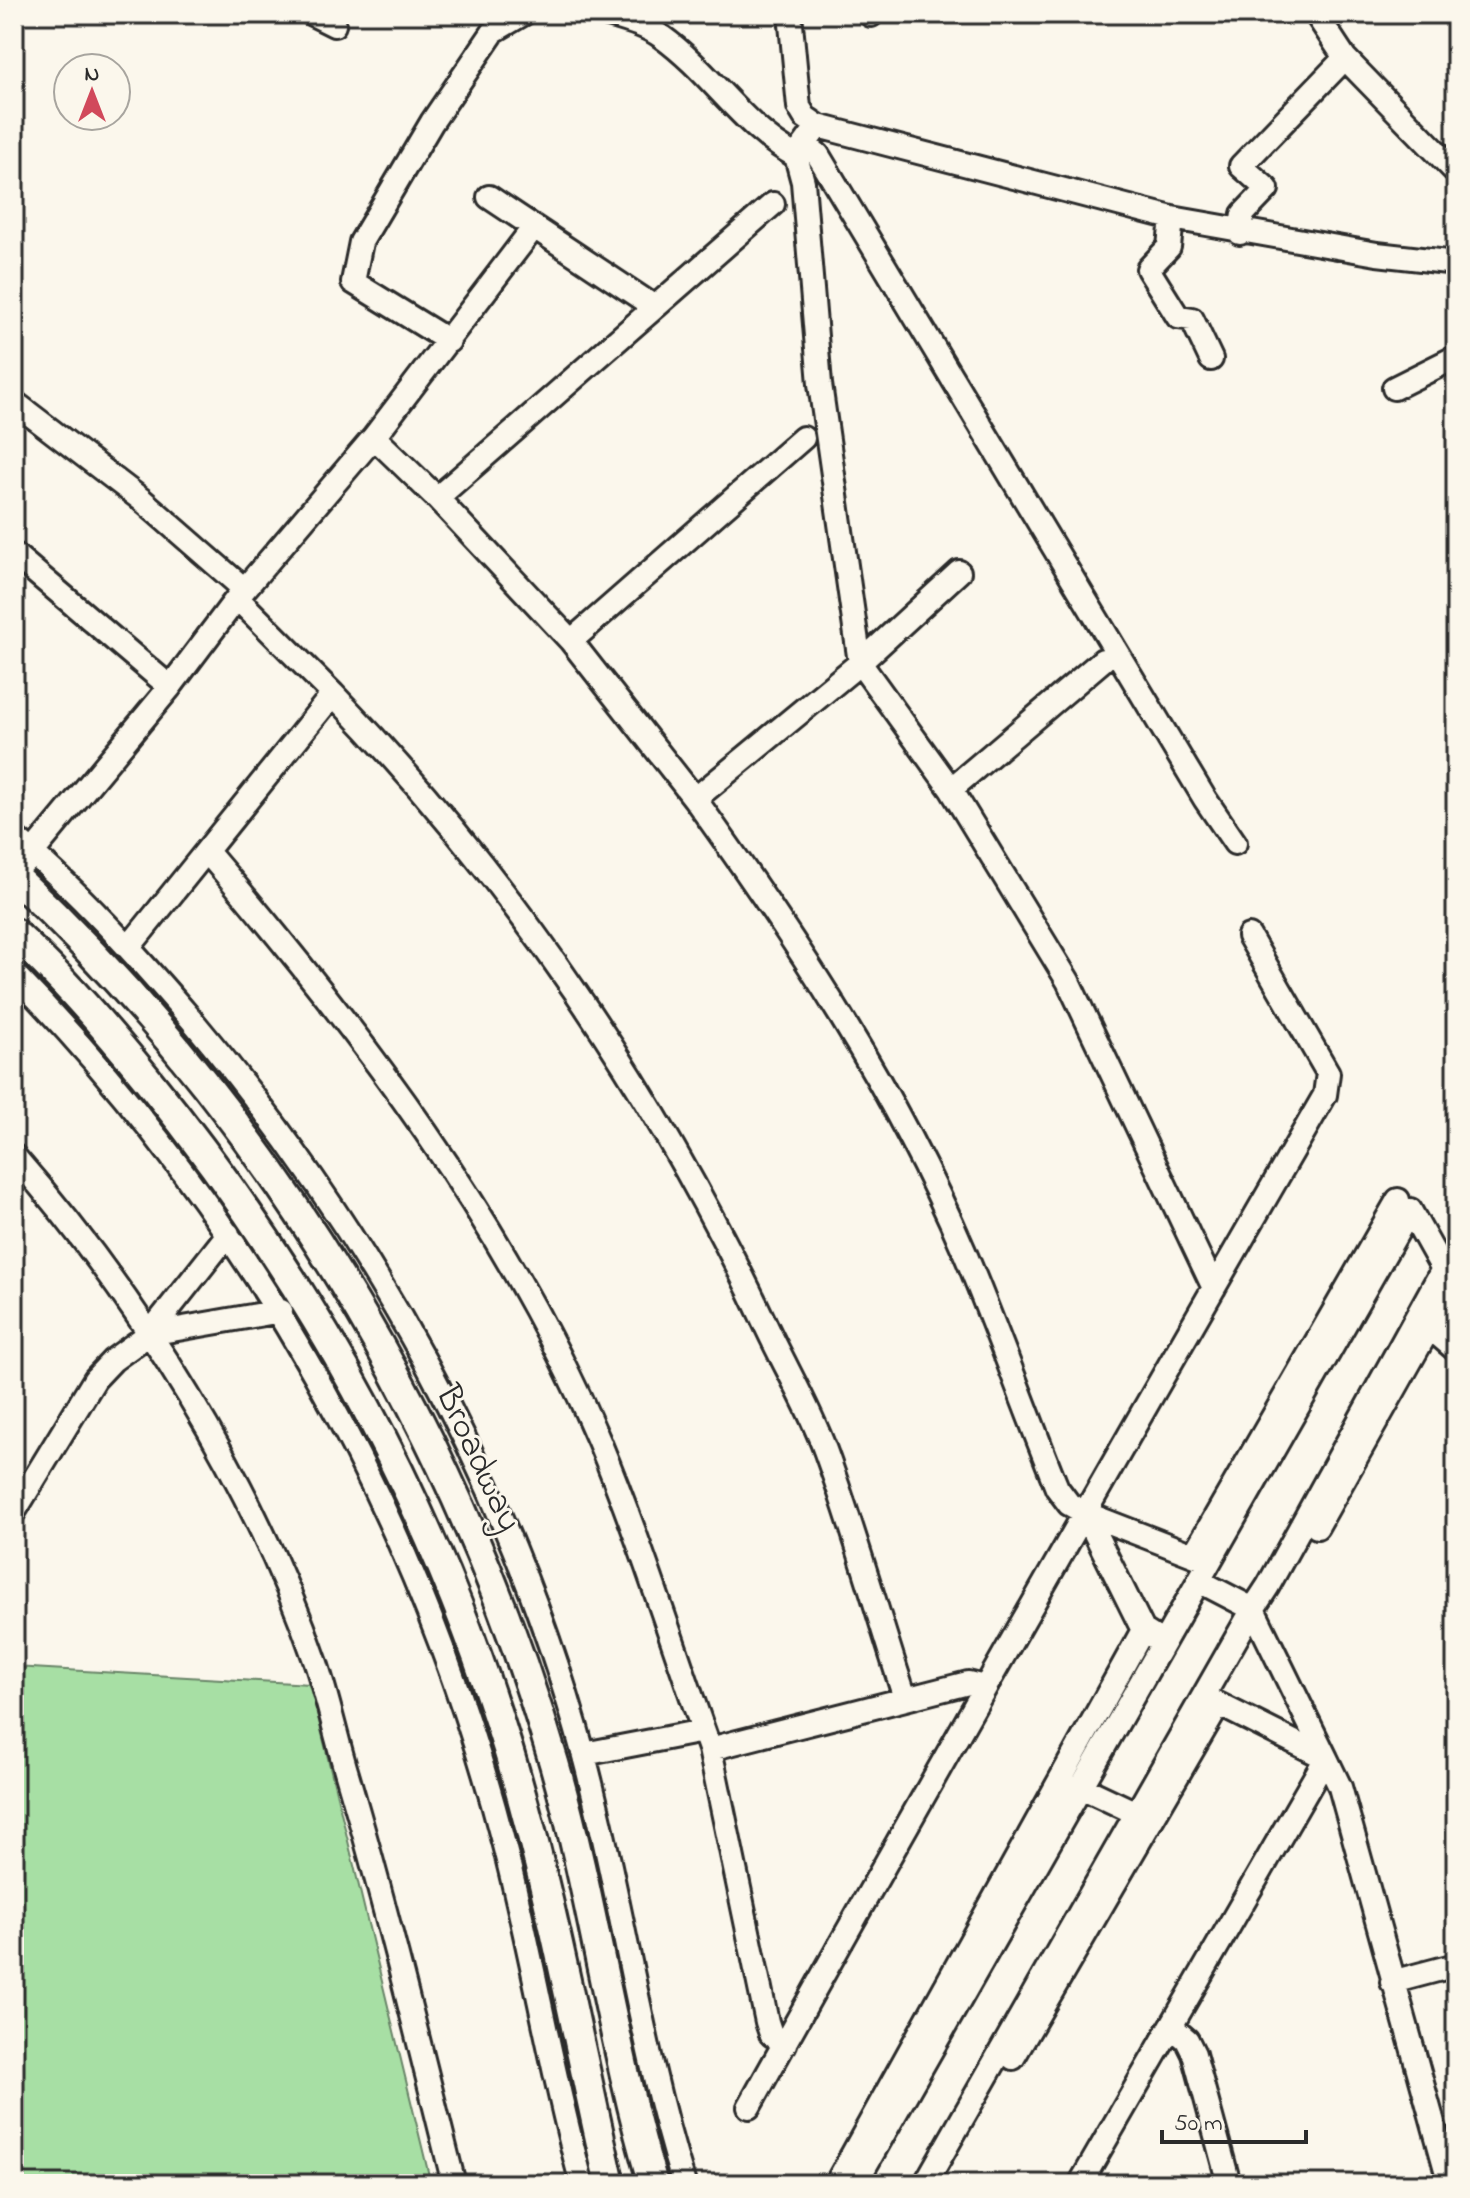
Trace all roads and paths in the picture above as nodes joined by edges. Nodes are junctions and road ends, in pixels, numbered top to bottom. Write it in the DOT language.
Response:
graph roads {
  1 [pos="312,14"];
  2 [pos="523,14"];
  3 [pos="605,14"];
  4 [pos="790,14"];
  5 [pos="1316,14"];
  6 [pos="334,25"];
  7 [pos="1345,58"];
  8 [pos="807,142"];
  9 [pos="1456,172"];
  10 [pos="489,197"];
  11 [pos="773,204"];
  12 [pos="1172,218"];
  13 [pos="534,227"];
  14 [pos="1240,233"];
  15 [pos="1456,263"];
  16 [pos="653,306"];
  17 [pos="449,341"];
  18 [pos="1456,357"];
  19 [pos="1211,359"];
  20 [pos="1394,388"];
  21 [pos="14,402"];
  22 [pos="374,437"];
  23 [pos="803,438"];
  24 [pos="437,498"];
  25 [pos="14,554"];
  26 [pos="959,572"];
  27 [pos="240,594"];
  28 [pos="571,641"];
  29 [pos="1103,660"];
  30 [pos="860,663"];
  31 [pos="170,687"];
  32 [pos="333,694"];
  33 [pos="951,789"];
  34 [pos="695,799"];
  35 [pos="14,837"];
  36 [pos="1235,843"];
  37 [pos="34,853"];
  38 [pos="208,853"];
  39 [pos="14,874"];
  40 [pos="14,933"];
  41 [pos="1249,936"];
  42 [pos="129,947"];
  43 [pos="14,974"];
  44 [pos="135,1086"];
  45 [pos="14,1156"];
  46 [pos="228,1234"];
  47 [pos="1214,1288"];
  48 [pos="1450,1291"];
  49 [pos="281,1311"];
  50 [pos="1429,1327"];
  51 [pos="149,1334"];
  52 [pos="1456,1350"];
  53 [pos="455,1421"];
  54 [pos="426,1432"];
  55 [pos="390,1450"];
  56 [pos="364,1464"];
  57 [pos="14,1512"];
  58 [pos="1085,1513"];
  59 [pos="1201,1566"];
  60 [pos="1268,1586"];
  61 [pos="1253,1609"];
  62 [pos="1143,1630"];
  63 [pos="1163,1643"];
  64 [pos="984,1687"];
  65 [pos="905,1698"];
  66 [pos="1210,1701"];
  67 [pos="706,1740"];
  68 [pos="584,1754"];
  69 [pos="1326,1758"];
  70 [pos="1079,1786"];
  71 [pos="1134,1812"];
  72 [pos="1456,1965"];
  73 [pos="1392,1982"];
  74 [pos="1173,2028"];
  75 [pos="785,2044"];
  76 [pos="657,2082"];
  77 [pos="629,2091"];
  78 [pos="575,2096"];
  79 [pos="749,2107"];
  80 [pos="1452,2182"];
  81 [pos="454,2184"];
  82 [pos="582,2184"];
  83 [pos="610,2184"];
  84 [pos="653,2184"];
  85 [pos="684,2184"];
  86 [pos="836,2184"];
  87 [pos="855,2184"];
  88 [pos="925,2184"];
  89 [pos="939,2184"];
  90 [pos="1080,2184"];
  91 [pos="1229,2184"];
  1 -- 6 [label="street"];
  2 -- 17 [label="street"];
  3 -- 8 [label="street"];
  4 -- 8 [label="street"];
  5 -- 7 [label="street"];
  7 -- 9 [label="street"];
  7 -- 14 [label="street"];
  8 -- 12 [label="street"];
  8 -- 30 [label="street"];
  8 -- 36 [label="street"];
  10 -- 13 [label="street"];
  11 -- 16 [label="street"];
  12 -- 14 [label="street"];
  12 -- 19 [label="street"];
  13 -- 16 [label="street"];
  13 -- 17 [label="street"];
  14 -- 15 [label="street"];
  16 -- 24 [label="street"];
  17 -- 22 [label="street"];
  18 -- 20 [label="street"];
  21 -- 27 [label="street"];
  22 -- 24 [label="street"];
  22 -- 27 [label="street"];
  23 -- 28 [label="street"];
  24 -- 28 [label="street"];
  25 -- 31 [label="street"];
  26 -- 30 [label="street"];
  27 -- 31 [label="street"];
  27 -- 32 [label="street"];
  28 -- 34 [label="street"];
  29 -- 33 [label="street"];
  30 -- 33 [label="street"];
  30 -- 34 [label="street"];
  31 -- 37 [label="street"];
  32 -- 38 [label="street"];
  32 -- 65 [label="street"];
  33 -- 47 [label="street"];
  34 -- 58 [label="street"];
  35 -- 37 [label="street"];
  37 -- 39 [label="street"];
  37 -- 42 [label="street"];
  38 -- 42 [label="street"];
  38 -- 67 [label="street"];
  39 -- 54 [label="main road, Broadway"];
  40 -- 44 [label="main road, Broadway"];
  41 -- 47 [label="street"];
  42 -- 53 [label="street"];
  43 -- 44 [label="street"];
  44 -- 46 [label="street"];
  44 -- 55 [label="main road, Broadway"];
  45 -- 51 [label="street"];
  46 -- 49 [label="street"];
  46 -- 51 [label="street"];
  47 -- 58 [label="street"];
  48 -- 50 [label="street"];
  49 -- 51 [label="street"];
  49 -- 56 [label="street"];
  50 -- 52 [label="street"];
  50 -- 60 [label="street"];
  51 -- 57 [label="street"];
  51 -- 81 [label="street"];
  53 -- 54 [label="street"];
  53 -- 68 [label="street"];
  54 -- 77 [label="main road, Broadway"];
  55 -- 56 [label="street"];
  55 -- 78 [label="main road, Broadway"];
  56 -- 78 [label="street"];
  58 -- 59 [label="street"];
  58 -- 62 [label="street"];
  58 -- 64 [label="street"];
  59 -- 60 [label="street"];
  59 -- 61 [label="street"];
  59 -- 63 [label="street"];
  60 -- 61 [label="street"];
  61 -- 66 [label="street"];
  61 -- 69 [label="street"];
  62 -- 63 [label="street"];
  62 -- 86 [label="street"];
  63 -- 70 [label="street"];
  64 -- 65 [label="street"];
  64 -- 75 [label="street"];
  65 -- 67 [label="street"];
  66 -- 69 [label="street"];
  66 -- 71 [label="street"];
  66 -- 89 [label="street"];
  67 -- 68 [label="street"];
  67 -- 75 [label="street"];
  68 -- 76 [label="street"];
  69 -- 73 [label="street"];
  69 -- 74 [label="street"];
  70 -- 71 [label="street"];
  70 -- 87 [label="street"];
  71 -- 88 [label="street"];
  72 -- 73 [label="street"];
  73 -- 80 [label="street"];
  74 -- 90 [label="street"];
  74 -- 91 [label="street"];
  75 -- 79 [label="street"];
  76 -- 77 [label="street"];
  76 -- 85 [label="street"];
  77 -- 84 [label="main road, Broadway"];
  78 -- 82 [label="street"];
  78 -- 83 [label="main road, Broadway"];
}
